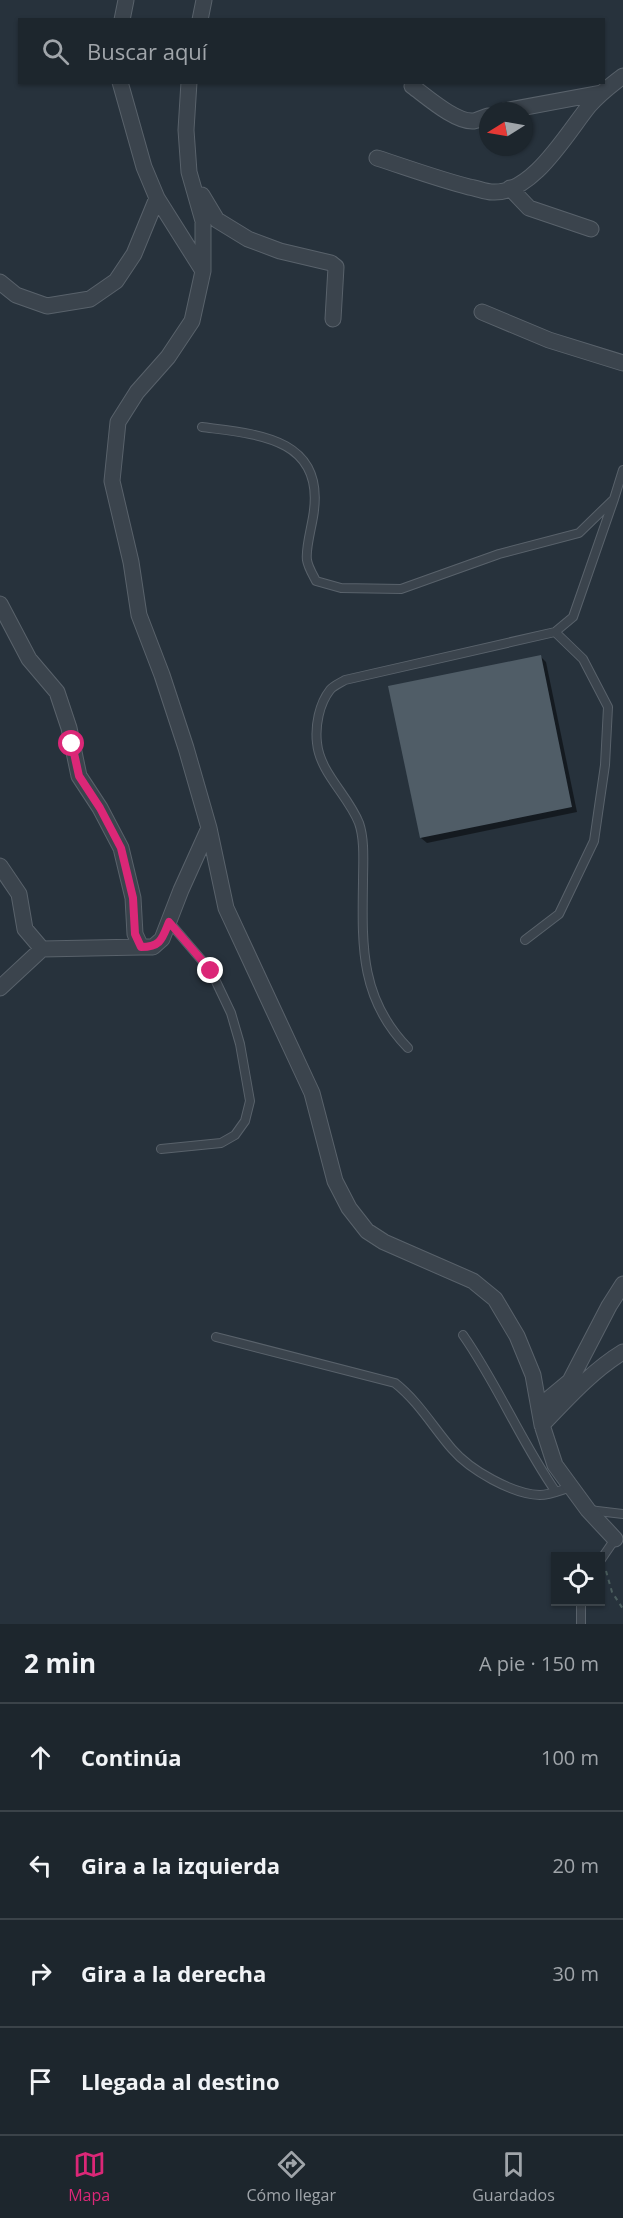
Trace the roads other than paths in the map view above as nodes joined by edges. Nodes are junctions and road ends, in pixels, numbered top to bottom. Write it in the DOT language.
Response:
graph roads {
  1 [pos="126,0"];
  2 [pos="204,0"];
  3 [pos="122,18"];
  4 [pos="200,18"];
  5 [pos="623,76"];
  6 [pos="121,84"];
  7 [pos="189,84"];
  8 [pos="412,86"];
  9 [pos="602,93"];
  10 [pos="533,106"];
  11 [pos="479,119"];
  12 [pos="377,158"];
  13 [pos="189,172"];
  14 [pos="510,188"];
  15 [pos="157,198"];
  16 [pos="591,229"];
  17 [pos="203,271"];
  18 [pos="0,282"];
  19 [pos="482,312"];
  20 [pos="333,319"];
  21 [pos="623,363"];
  22 [pos="202,427"];
  23 [pos="623,470"];
  24 [pos="614,499"];
  25 [pos="0,604"];
  26 [pos="555,632"];
  27 [pos="209,828"];
  28 [pos="0,866"];
  29 [pos="169,922"];
  30 [pos="525,940"];
  31 [pos="141,947"];
  32 [pos="42,949"];
  33 [pos="0,988"];
  34 [pos="408,1048"];
  35 [pos="161,1149"];
  36 [pos="623,1284"];
  37 [pos="463,1335"];
  38 [pos="216,1337"];
  39 [pos="623,1352"];
  40 [pos="540,1406"];
  41 [pos="542,1425"];
  42 [pos="563,1490"];
  43 [pos="588,1510"];
  44 [pos="623,1514"];
  45 [pos="615,1539"];
  46 [pos="605,1554"];
  47 [pos="581,1606"];
  48 [pos="581,1624"];
  1 -- 3 [label="street"];
  2 -- 4 [label="street"];
  5 -- 9 [label="street"];
  6 -- 15 [label="street"];
  7 -- 13 [label="street"];
  8 -- 11 [label="street"];
  9 -- 10 [label="street"];
  9 -- 14 [label="street"];
  12 -- 14 [label="street"];
  13 -- 17 [label="street"];
  13 -- 20 [label="street"];
  14 -- 16 [label="street"];
  15 -- 17 [label="street"];
  15 -- 18 [label="street"];
  17 -- 27 [label="street"];
  19 -- 21 [label="street"];
  22 -- 24 [label="lane"];
  23 -- 24 [label="lane"];
  24 -- 26 [label="lane"];
  25 -- 31 [label="street"];
  26 -- 30 [label="lane"];
  26 -- 34 [label="lane"];
  27 -- 29 [label="street"];
  27 -- 40 [label="street"];
  28 -- 32 [label="street"];
  29 -- 31 [label="street"];
  29 -- 35 [label="lane"];
  31 -- 32 [label="street"];
  32 -- 33 [label="street"];
  36 -- 40 [label="street"];
  37 -- 42 [label="lane"];
  38 -- 42 [label="lane"];
  39 -- 41 [label="street"];
  40 -- 41 [label="street"];
  41 -- 42 [label="street"];
  42 -- 43 [label="street"];
  43 -- 44 [label="lane"];
  43 -- 45 [label="street"];
  45 -- 46 [label="lane"];
  47 -- 48 [label="lane"];
}
